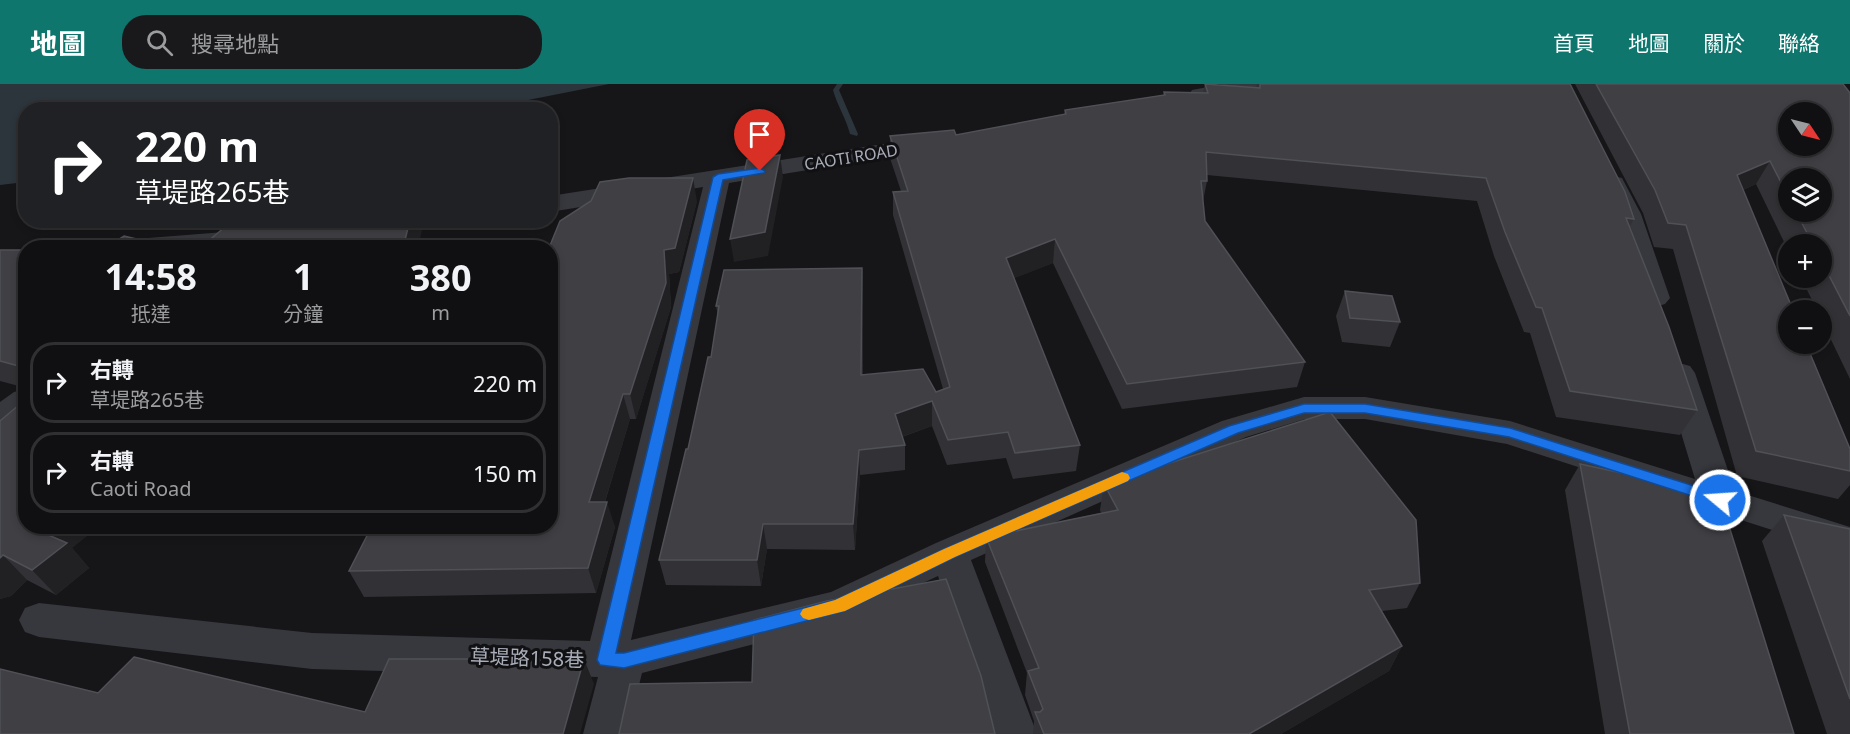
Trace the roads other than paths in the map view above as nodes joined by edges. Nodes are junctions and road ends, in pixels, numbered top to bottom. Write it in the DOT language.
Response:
graph roads {
  1 [pos="1258,84"];
  2 [pos="1180,99"];
  3 [pos="957,140"];
  4 [pos="1604,164"];
  5 [pos="718,177"];
  6 [pos="558,203"];
  7 [pos="279,234"];
  8 [pos="244,240"];
  9 [pos="18,406"];
  10 [pos="0,418"];
  11 [pos="1720,500"];
  12 [pos="1850,541"];
  13 [pos="1734,544"];
  14 [pos="949,553"];
  15 [pos="39,620"];
  16 [pos="615,660"];
  17 [pos="604,734"];
  18 [pos="1015,734"];
  1 -- 2 [label="street"];
  3 -- 5 [label="street, CAOTI ROAD"];
  4 -- 11 [label="street"];
  5 -- 6 [label="street, CAOTI ROAD"];
  5 -- 16 [label="street"];
  7 -- 8 [label="street"];
  9 -- 10 [label="street"];
  11 -- 12 [label="street, 草堤路158巷"];
  11 -- 13 [label="street"];
  11 -- 14 [label="street, 草堤路158巷"];
  14 -- 16 [label="street, 草堤路158巷"];
  14 -- 18 [label="street"];
  15 -- 16 [label="street, 草堤路158巷"];
  16 -- 17 [label="street"];
}
